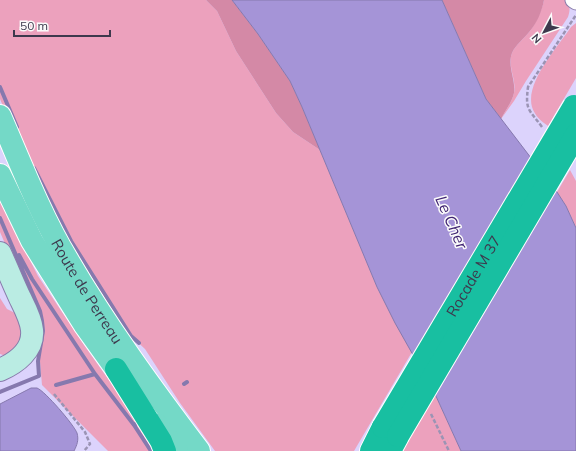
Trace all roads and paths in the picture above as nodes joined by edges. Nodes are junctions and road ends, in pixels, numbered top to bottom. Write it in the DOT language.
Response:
graph roads {
  1 [pos="573,0"];
  2 [pos="576,2"];
  3 [pos="576,15"];
  4 [pos="575,104"];
  5 [pos="0,116"];
  6 [pos="544,130"];
  7 [pos="576,134"];
  8 [pos="0,175"];
  9 [pos="0,253"];
  10 [pos="116,369"];
  11 [pos="0,370"];
  12 [pos="54,394"];
  13 [pos="429,411"];
  14 [pos="391,438"];
  15 [pos="84,451"];
  16 [pos="165,451"];
  17 [pos="177,451"];
  18 [pos="199,451"];
  19 [pos="370,451"];
  20 [pos="449,451"];
  1 -- 2 [label="street"];
  3 -- 6 [label="path"];
  4 -- 14 [label="highway, Rocade M 37, bridge"];
  5 -- 18 [label="main road, Route de Perreau"];
  7 -- 14 [label="highway, Rocade M 37, bridge"];
  8 -- 10 [label="main road, Route de Perreau"];
  9 -- 11 [label="street"];
  10 -- 16 [label="highway"];
  10 -- 17 [label="main road, Route de Perreau"];
  12 -- 15 [label="path"];
  13 -- 20 [label="path"];
  14 -- 19 [label="highway, Rocade M 37"];
}
